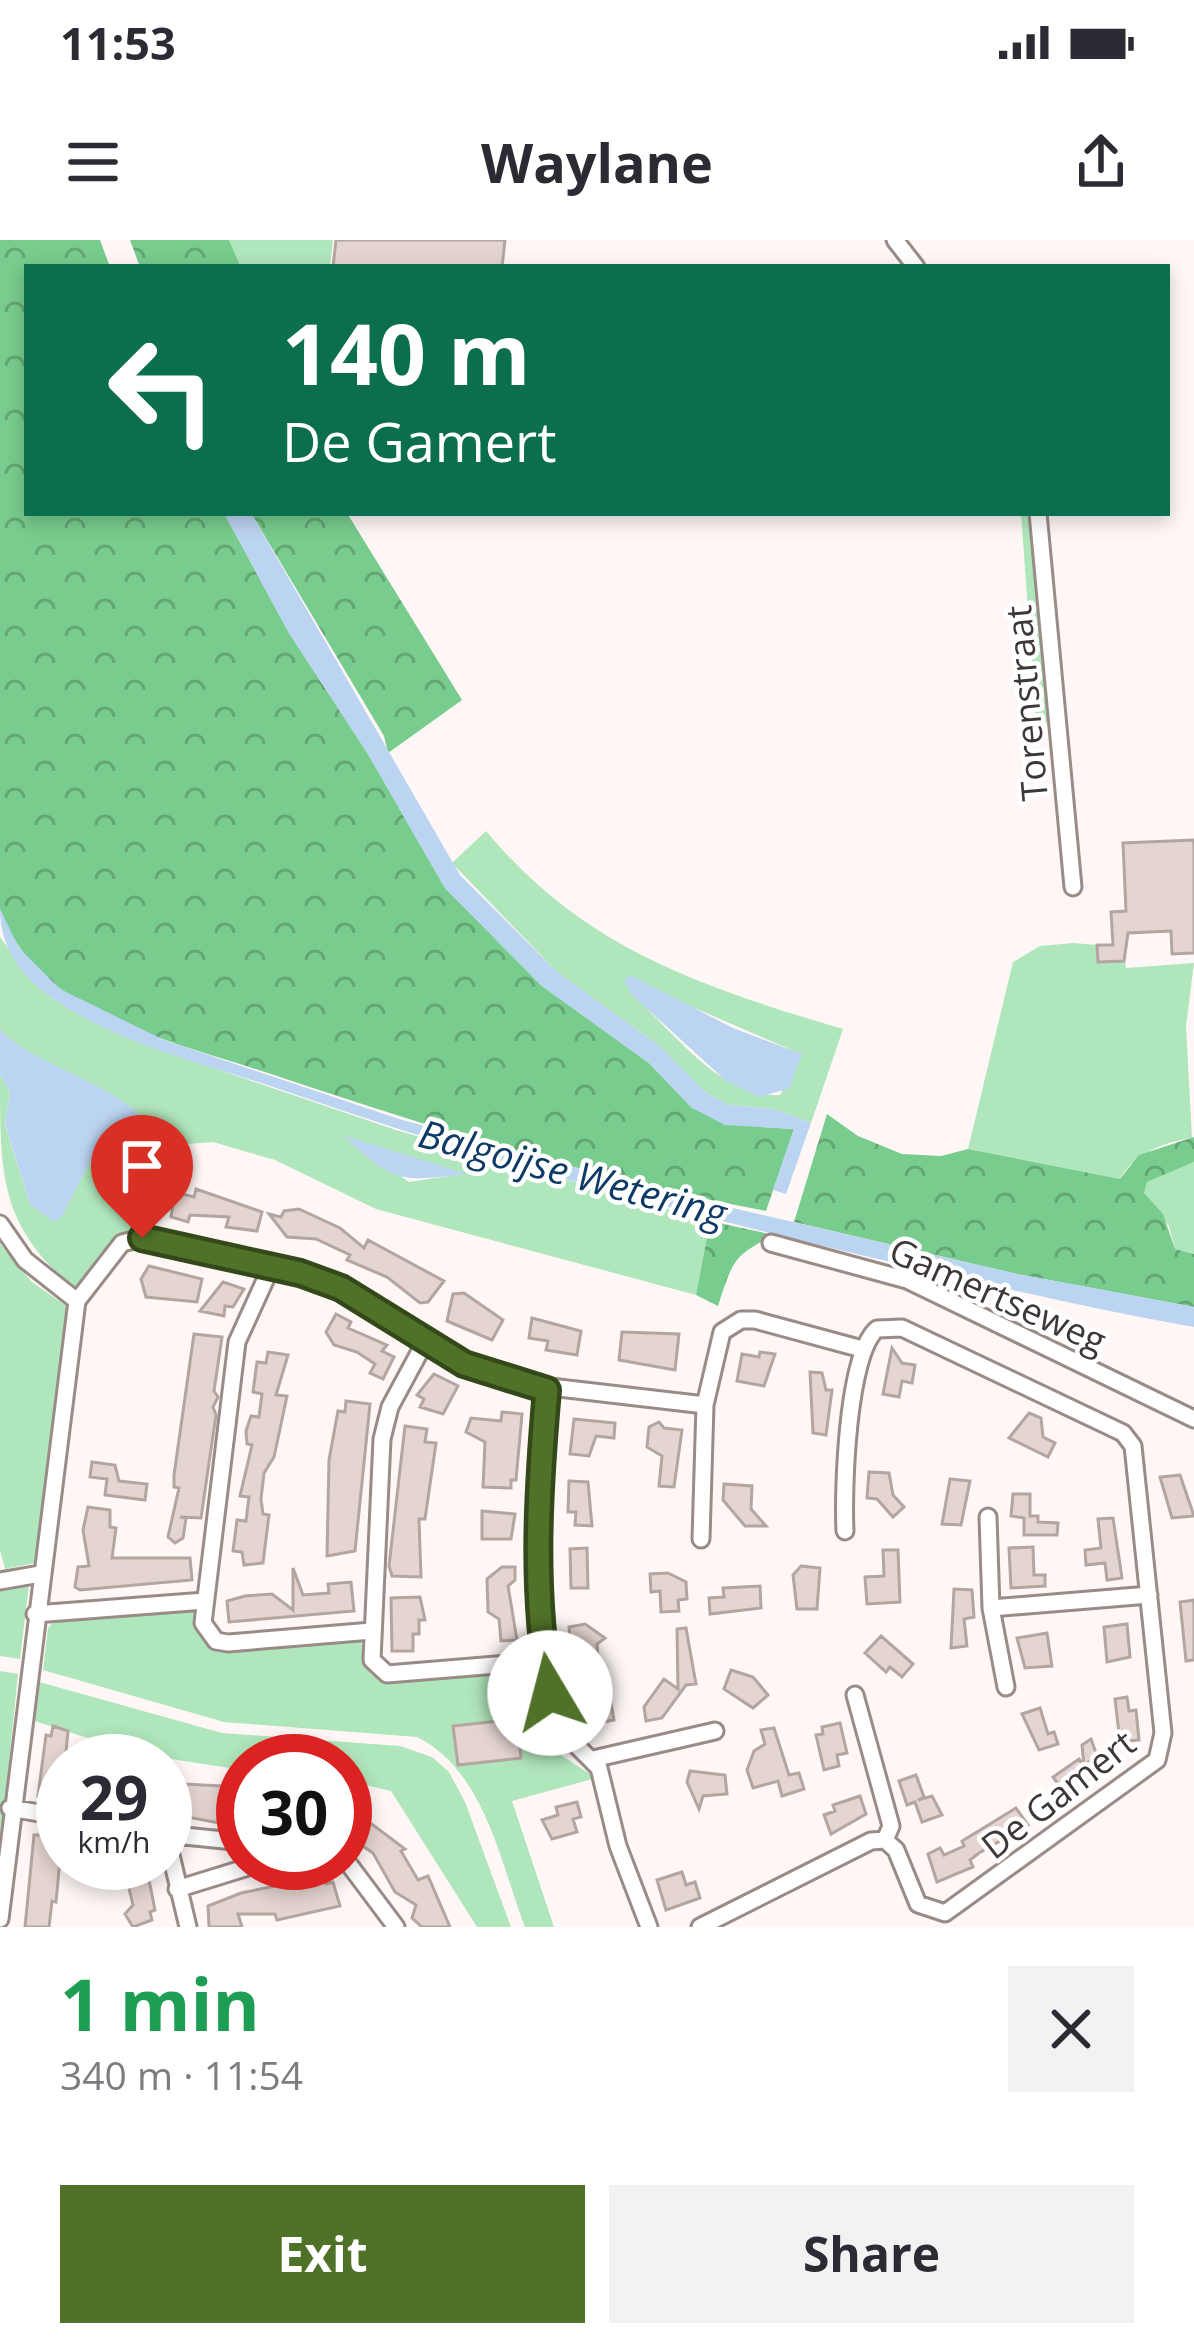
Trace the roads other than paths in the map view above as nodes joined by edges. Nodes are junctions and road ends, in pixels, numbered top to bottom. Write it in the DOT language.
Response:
graph roads {
  1 [pos="895,240"];
  2 [pos="914,264"];
  3 [pos="1038,516"];
  4 [pos="1073,886"];
  5 [pos="0,1224"];
  6 [pos="771,1243"];
  7 [pos="272,1265"];
  8 [pos="77,1301"];
  9 [pos="425,1342"];
  10 [pos="862,1349"];
  11 [pos="547,1390"];
  12 [pos="705,1405"];
  13 [pos="1194,1420"];
  14 [pos="988,1517"];
  15 [pos="845,1531"];
  16 [pos="701,1539"];
  17 [pos="40,1574"];
  18 [pos="0,1580"];
  19 [pos="1149,1595"];
  20 [pos="206,1601"];
  21 [pos="991,1608"];
  22 [pos="35,1614"];
  23 [pos="372,1631"];
  24 [pos="544,1660"];
  25 [pos="1006,1687"];
  26 [pos="855,1695"];
  27 [pos="715,1731"];
  28 [pos="593,1759"];
  29 [pos="10,1808"];
  30 [pos="36,1812"];
  31 [pos="886,1840"];
  32 [pos="178,1890"];
  33 [pos="368,1890"];
  34 [pos="0,1919"];
  35 [pos="188,1927"];
  36 [pos="396,1927"];
  37 [pos="649,1927"];
  38 [pos="700,1927"];
  1 -- 2 [label="street"];
  3 -- 4 [label="street, Torenstraat"];
  5 -- 8 [label="street"];
  6 -- 13 [label="street, Gamertseweg"];
  7 -- 8 [label="street"];
  7 -- 9 [label="street"];
  7 -- 20 [label="street"];
  8 -- 17 [label="street"];
  9 -- 11 [label="street"];
  9 -- 23 [label="street"];
  10 -- 12 [label="street"];
  10 -- 15 [label="street"];
  10 -- 19 [label="street, De Gamert"];
  11 -- 12 [label="street"];
  11 -- 24 [label="street"];
  12 -- 16 [label="street"];
  14 -- 21 [label="street"];
  17 -- 18 [label="street"];
  17 -- 22 [label="street"];
  19 -- 21 [label="street"];
  19 -- 31 [label="street, De Gamert"];
  20 -- 22 [label="street"];
  20 -- 23 [label="street"];
  21 -- 25 [label="street"];
  22 -- 29 [label="street"];
  23 -- 24 [label="street"];
  24 -- 28 [label="street"];
  26 -- 31 [label="street, De Gamert"];
  27 -- 28 [label="street"];
  28 -- 37 [label="street"];
  29 -- 30 [label="street"];
  29 -- 34 [label="street"];
  31 -- 38 [label="street"];
  32 -- 35 [label="street"];
  33 -- 36 [label="street"];
}
